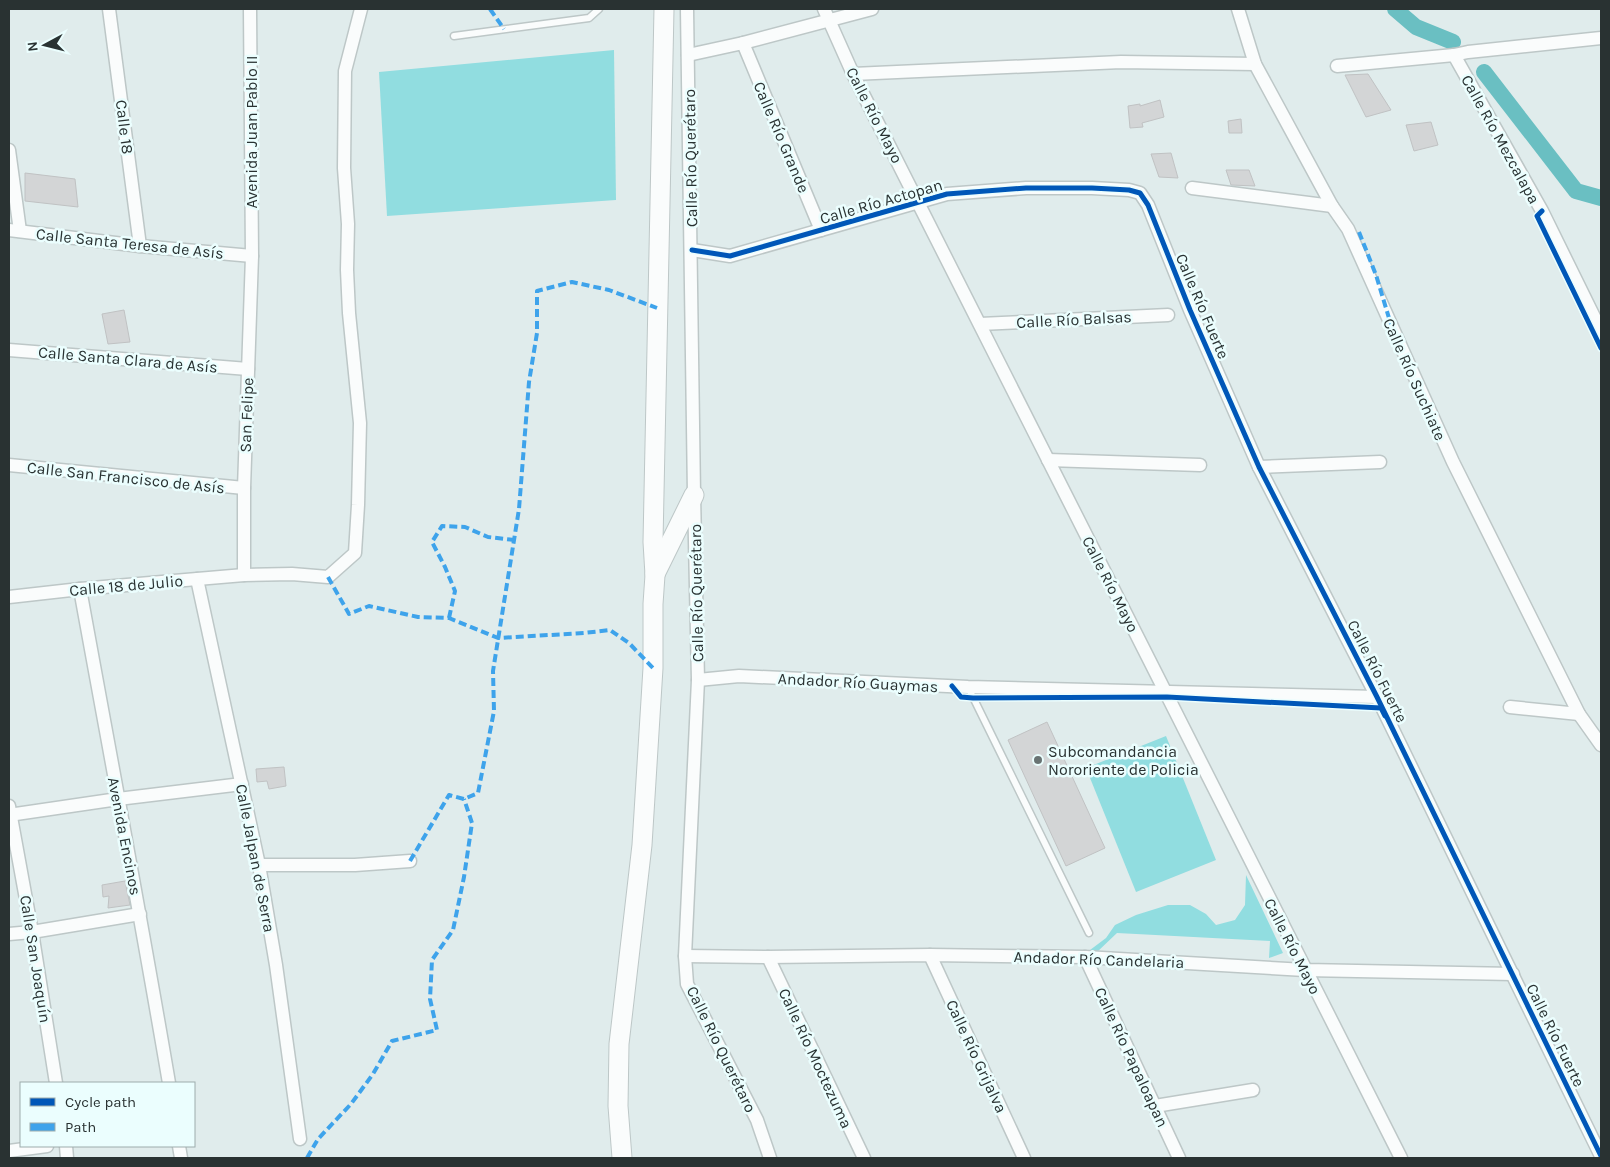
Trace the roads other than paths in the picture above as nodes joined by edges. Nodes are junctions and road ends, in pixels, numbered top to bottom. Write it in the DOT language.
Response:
graph roads {
  1 [pos="109,9"];
  2 [pos="250,9"];
  3 [pos="361,9"];
  4 [pos="600,9"];
  5 [pos="664,9"];
  6 [pos="688,9"];
  7 [pos="872,9"];
  8 [pos="1238,9"];
  9 [pos="826,14"];
  10 [pos="454,36"];
  11 [pos="1601,38"];
  12 [pos="742,43"];
  13 [pos="688,54"];
  14 [pos="1454,55"];
  15 [pos="1255,64"];
  16 [pos="1337,66"];
  17 [pos="853,74"];
  18 [pos="9,150"];
  19 [pos="1192,188"];
  20 [pos="1140,193"];
  21 [pos="918,202"];
  22 [pos="1332,206"];
  23 [pos="821,230"];
  24 [pos="15,231"];
  25 [pos="140,246"];
  26 [pos="692,250"];
  27 [pos="252,256"];
  28 [pos="1168,315"];
  29 [pos="980,324"];
  30 [pos="1601,331"];
  31 [pos="9,350"];
  32 [pos="248,369"];
  33 [pos="1048,460"];
  34 [pos="1380,462"];
  35 [pos="9,465"];
  36 [pos="1200,465"];
  37 [pos="1260,467"];
  38 [pos="244,488"];
  39 [pos="694,495"];
  40 [pos="244,574"];
  41 [pos="655,575"];
  42 [pos="197,579"];
  43 [pos="80,589"];
  44 [pos="9,597"];
  45 [pos="698,680"];
  46 [pos="968,687"];
  47 [pos="1165,692"];
  48 [pos="1377,697"];
  49 [pos="1510,707"];
  50 [pos="1579,714"];
  51 [pos="1601,745"];
  52 [pos="242,784"];
  53 [pos="118,799"];
  54 [pos="9,812"];
  55 [pos="410,861"];
  56 [pos="259,865"];
  57 [pos="140,914"];
  58 [pos="32,932"];
  59 [pos="1089,933"];
  60 [pos="9,934"];
  61 [pos="930,955"];
  62 [pos="686,956"];
  63 [pos="768,957"];
  64 [pos="1085,957"];
  65 [pos="1305,970"];
  66 [pos="1513,974"];
  67 [pos="56,1082"];
  68 [pos="169,1082"];
  69 [pos="1253,1090"];
  70 [pos="1155,1106"];
  71 [pos="300,1139"];
  72 [pos="39,1147"];
  73 [pos="9,1151"];
  74 [pos="1601,1156"];
  75 [pos="622,1158"];
  76 [pos="770,1158"];
  77 [pos="864,1158"];
  78 [pos="1024,1158"];
  79 [pos="1179,1158"];
  80 [pos="1401,1158"];
  1 -- 25 [label="street, Calle 18"];
  2 -- 27 [label="street, Avenida Juan Pablo II"];
  3 -- 40 [label="street, Calle 18 de Julio"];
  4 -- 10 [label="lane"];
  5 -- 41 [label="main road, Calle Río Querétaro"];
  6 -- 13 [label="street, Calle Río Querétaro"];
  7 -- 9 [label="street"];
  8 -- 15 [label="street, Calle Río Suchiate"];
  9 -- 12 [label="street"];
  9 -- 17 [label="street, Calle Río Mayo"];
  11 -- 14 [label="street"];
  12 -- 13 [label="street"];
  12 -- 23 [label="street, Calle Río Grande"];
  13 -- 26 [label="street, Calle Río Querétaro"];
  14 -- 16 [label="street"];
  14 -- 30 [label="street, Calle Río Mezcalapa"];
  15 -- 17 [label="street"];
  15 -- 22 [label="street, Calle Río Suchiate"];
  17 -- 21 [label="street, Calle Río Mayo"];
  18 -- 24 [label="street"];
  19 -- 22 [label="street"];
  20 -- 21 [label="street, Calle Río Actopan"];
  20 -- 37 [label="street, Calle Río Fuerte"];
  21 -- 23 [label="street, Calle Río Actopan"];
  21 -- 29 [label="street, Calle Río Mayo"];
  22 -- 50 [label="street, Calle Río Suchiate"];
  23 -- 26 [label="street, Calle Río Actopan"];
  24 -- 25 [label="street, Calle Santa Teresa de Asís"];
  25 -- 27 [label="street, Calle Santa Teresa de Asís"];
  26 -- 39 [label="street, Calle Río Querétaro"];
  27 -- 32 [label="street, San Felipe"];
  28 -- 29 [label="street, Calle Río Balsas"];
  29 -- 33 [label="street, Calle Río Mayo"];
  31 -- 32 [label="street, Calle Santa Clara de Asís"];
  32 -- 38 [label="street, San Felipe"];
  33 -- 36 [label="street"];
  33 -- 47 [label="street, Calle Río Mayo"];
  34 -- 37 [label="street"];
  35 -- 38 [label="street, Calle San Francisco de Asís"];
  37 -- 48 [label="street, Calle Río Fuerte"];
  38 -- 40 [label="street, San Felipe"];
  39 -- 41 [label="main road"];
  39 -- 45 [label="street, Calle Río Querétaro"];
  40 -- 42 [label="street, Calle 18 de Julio"];
  41 -- 75 [label="main road, Calle Río Querétaro"];
  42 -- 43 [label="street, Calle 18 de Julio"];
  42 -- 52 [label="street, Calle Jalpan de Serra"];
  43 -- 44 [label="street, Calle 18 de Julio"];
  43 -- 53 [label="street, Avenida Encinos"];
  45 -- 46 [label="street, Andador Río Guaymas"];
  45 -- 62 [label="street, Calle Río Querétaro"];
  46 -- 47 [label="street, Andador Río Guaymas"];
  46 -- 59 [label="lane"];
  47 -- 48 [label="street, Andador Río Guaymas"];
  47 -- 65 [label="street, Calle Río Mayo"];
  48 -- 66 [label="street, Calle Río Fuerte"];
  49 -- 50 [label="street"];
  50 -- 51 [label="street, Calle Río Suchiate"];
  52 -- 53 [label="street"];
  52 -- 56 [label="street, Calle Jalpan de Serra"];
  53 -- 54 [label="street"];
  53 -- 57 [label="street, Avenida Encinos"];
  54 -- 58 [label="street, Calle San Joaquín"];
  55 -- 56 [label="street"];
  56 -- 71 [label="street, Calle Jalpan de Serra"];
  57 -- 58 [label="street"];
  57 -- 68 [label="street, Avenida Encinos"];
  58 -- 60 [label="street"];
  58 -- 67 [label="street, Calle San Joaquín"];
  61 -- 63 [label="street, Andador Río Candelaria"];
  61 -- 64 [label="street, Andador Río Candelaria"];
  61 -- 78 [label="street, Calle Río Grijalva"];
  62 -- 63 [label="street, Andador Río Candelaria"];
  62 -- 76 [label="street, Calle Río Querétaro"];
  63 -- 77 [label="street, Calle Río Moctezuma"];
  64 -- 65 [label="street, Andador Río Candelaria"];
  64 -- 70 [label="street, Calle Río Papaloapan"];
  65 -- 66 [label="street, Andador Río Candelaria"];
  65 -- 80 [label="street, Calle Río Mayo"];
  66 -- 74 [label="street, Calle Río Fuerte"];
  69 -- 70 [label="street"];
  70 -- 79 [label="street, Calle Río Papaloapan"];
  72 -- 73 [label="street"];
}
